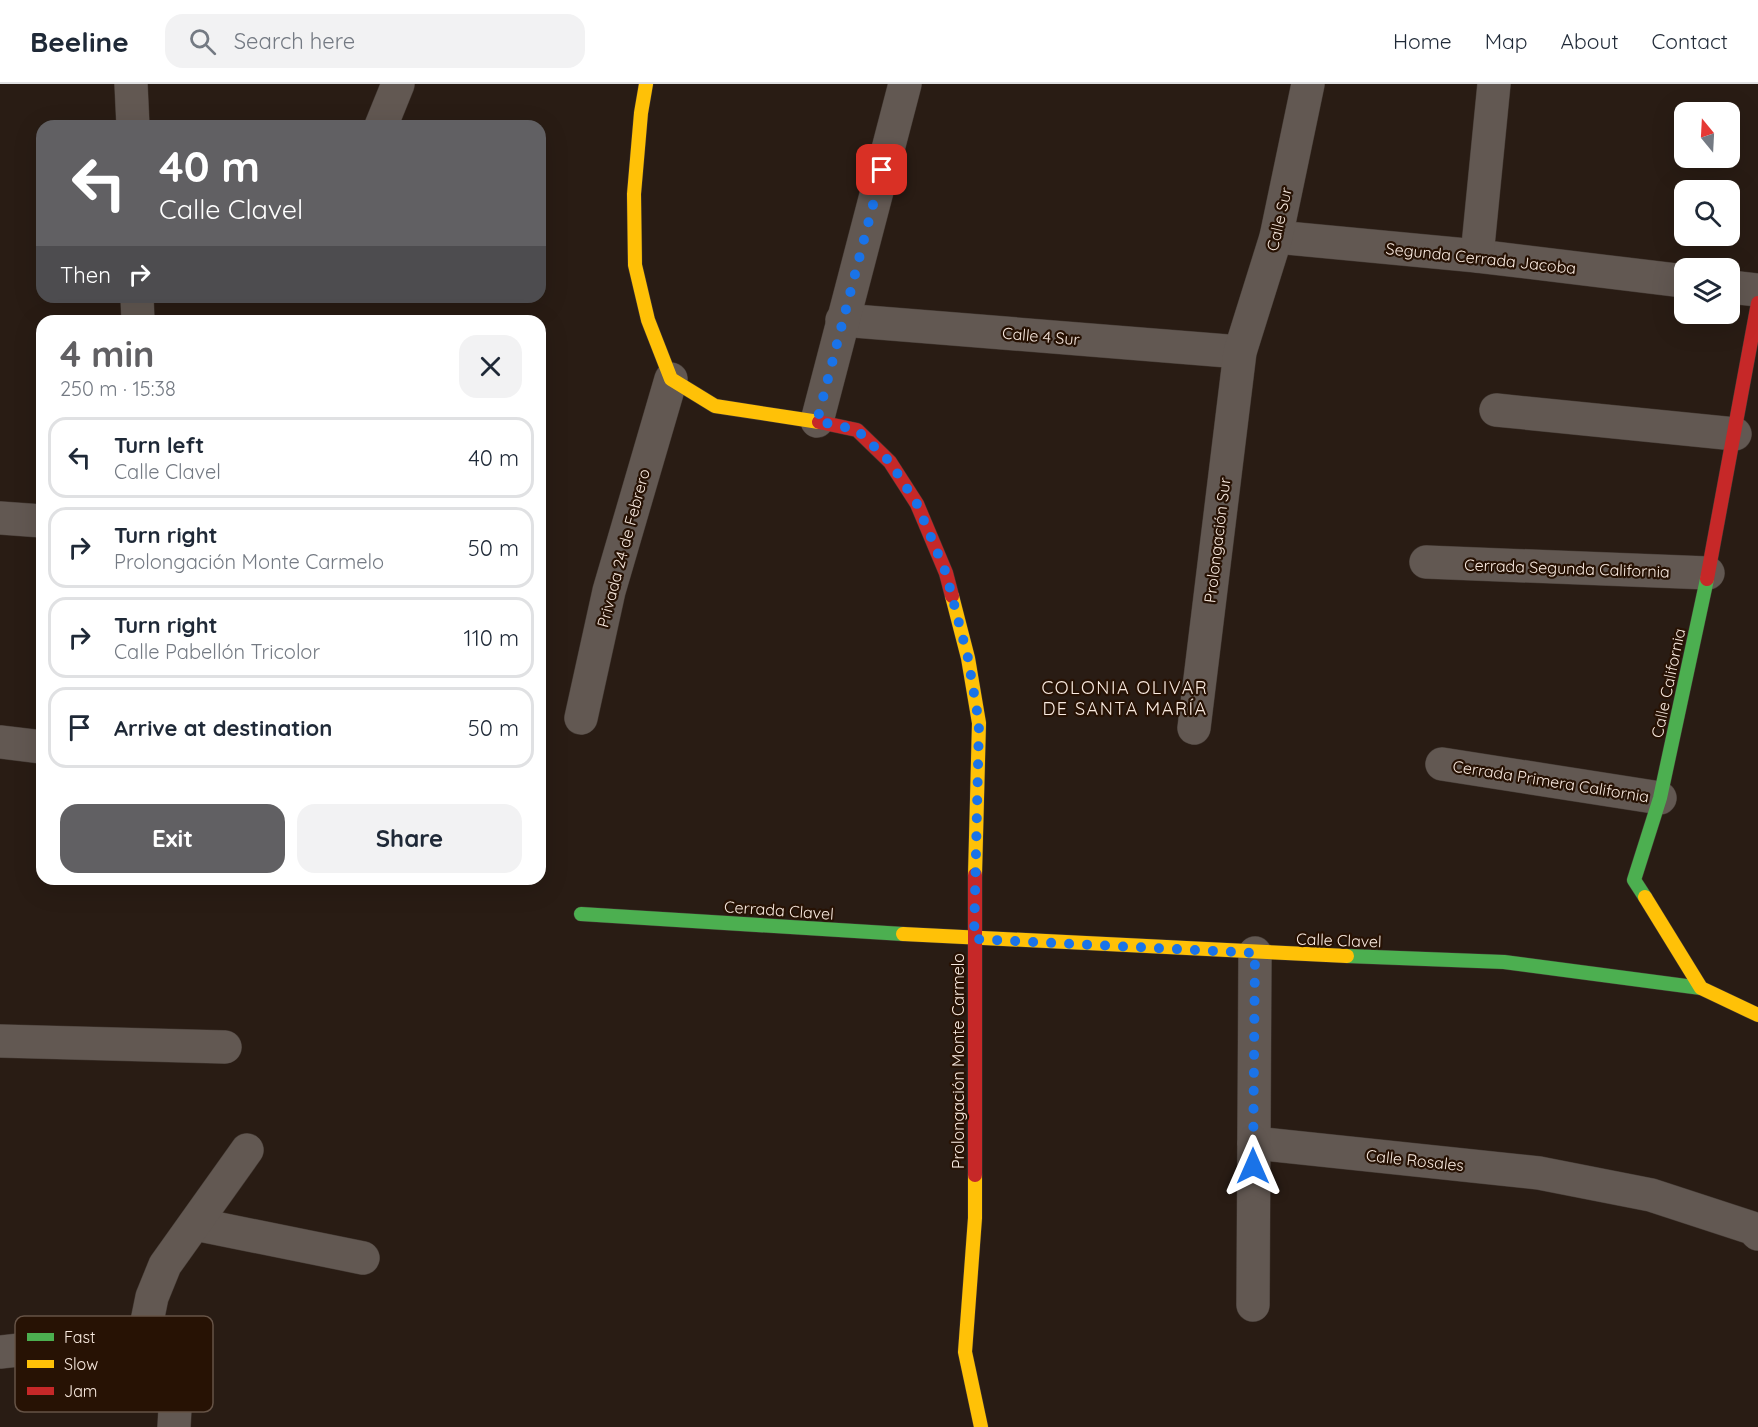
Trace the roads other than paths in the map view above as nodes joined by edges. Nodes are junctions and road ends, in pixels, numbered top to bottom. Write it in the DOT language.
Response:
graph roads {
  1 [pos="131,84"];
  2 [pos="398,84"];
  3 [pos="646,84"];
  4 [pos="905,84"];
  5 [pos="1308,84"];
  6 [pos="1494,84"];
  7 [pos="133,120"];
  8 [pos="383,120"];
  9 [pos="1276,237"];
  10 [pos="1477,256"];
  11 [pos="1674,280"];
  12 [pos="1740,288"];
  13 [pos="1758,290"];
  14 [pos="1758,303"];
  15 [pos="842,320"];
  16 [pos="1240,352"];
  17 [pos="1752,368"];
  18 [pos="671,379"];
  19 [pos="1496,411"];
  20 [pos="817,421"];
  21 [pos="1735,434"];
  22 [pos="0,518"];
  23 [pos="36,521"];
  24 [pos="1426,562"];
  25 [pos="1708,573"];
  26 [pos="581,718"];
  27 [pos="1194,728"];
  28 [pos="0,742"];
  29 [pos="36,746"];
  30 [pos="1442,764"];
  31 [pos="1660,798"];
  32 [pos="581,914"];
  33 [pos="974,939"];
  34 [pos="1255,953"];
  35 [pos="1701,988"];
  36 [pos="1758,1015"];
  37 [pos="0,1041"];
  38 [pos="225,1047"];
  39 [pos="1254,1143"];
  40 [pos="247,1150"];
  41 [pos="195,1224"];
  42 [pos="1758,1234"];
  43 [pos="363,1258"];
  44 [pos="1253,1305"];
  45 [pos="148,1316"];
  46 [pos="15,1350"];
  47 [pos="0,1352"];
  48 [pos="175,1412"];
  49 [pos="174,1427"];
  50 [pos="981,1427"];
  1 -- 7 [label="street"];
  2 -- 8 [label="street"];
  3 -- 18 [label="street"];
  4 -- 15 [label="street"];
  5 -- 9 [label="street, Calle Sur"];
  6 -- 10 [label="street"];
  9 -- 10 [label="street, Segunda Cerrada Jacoba"];
  9 -- 16 [label="street, Calle Sur"];
  10 -- 11 [label="street, Segunda Cerrada Jacoba"];
  12 -- 13 [label="street"];
  14 -- 17 [label="street, Calle California"];
  15 -- 16 [label="street, Calle 4 Sur"];
  15 -- 20 [label="street"];
  16 -- 27 [label="street, Prolongación Sur"];
  17 -- 21 [label="street, Calle California"];
  18 -- 20 [label="street, Prolongación Monte Carmelo"];
  18 -- 26 [label="street, Privada 24 de Febrero"];
  19 -- 21 [label="street"];
  20 -- 33 [label="street, Prolongación Monte Carmelo"];
  21 -- 25 [label="street, Calle California"];
  22 -- 23 [label="street"];
  24 -- 25 [label="street, Cerrada Segunda California"];
  25 -- 31 [label="street, Calle California"];
  28 -- 29 [label="street"];
  30 -- 31 [label="street, Cerrada Primera California"];
  31 -- 35 [label="street, Calle California"];
  32 -- 33 [label="street, Cerrada Clavel"];
  33 -- 34 [label="street, Calle Clavel"];
  33 -- 50 [label="street, Prolongación Monte Carmelo"];
  34 -- 35 [label="street, Calle Clavel"];
  34 -- 39 [label="street"];
  35 -- 36 [label="street"];
  37 -- 38 [label="street"];
  39 -- 42 [label="street, Calle Rosales"];
  39 -- 44 [label="street"];
  40 -- 41 [label="street"];
  41 -- 43 [label="street"];
  41 -- 45 [label="street"];
  46 -- 47 [label="street"];
  48 -- 49 [label="street"];
}
